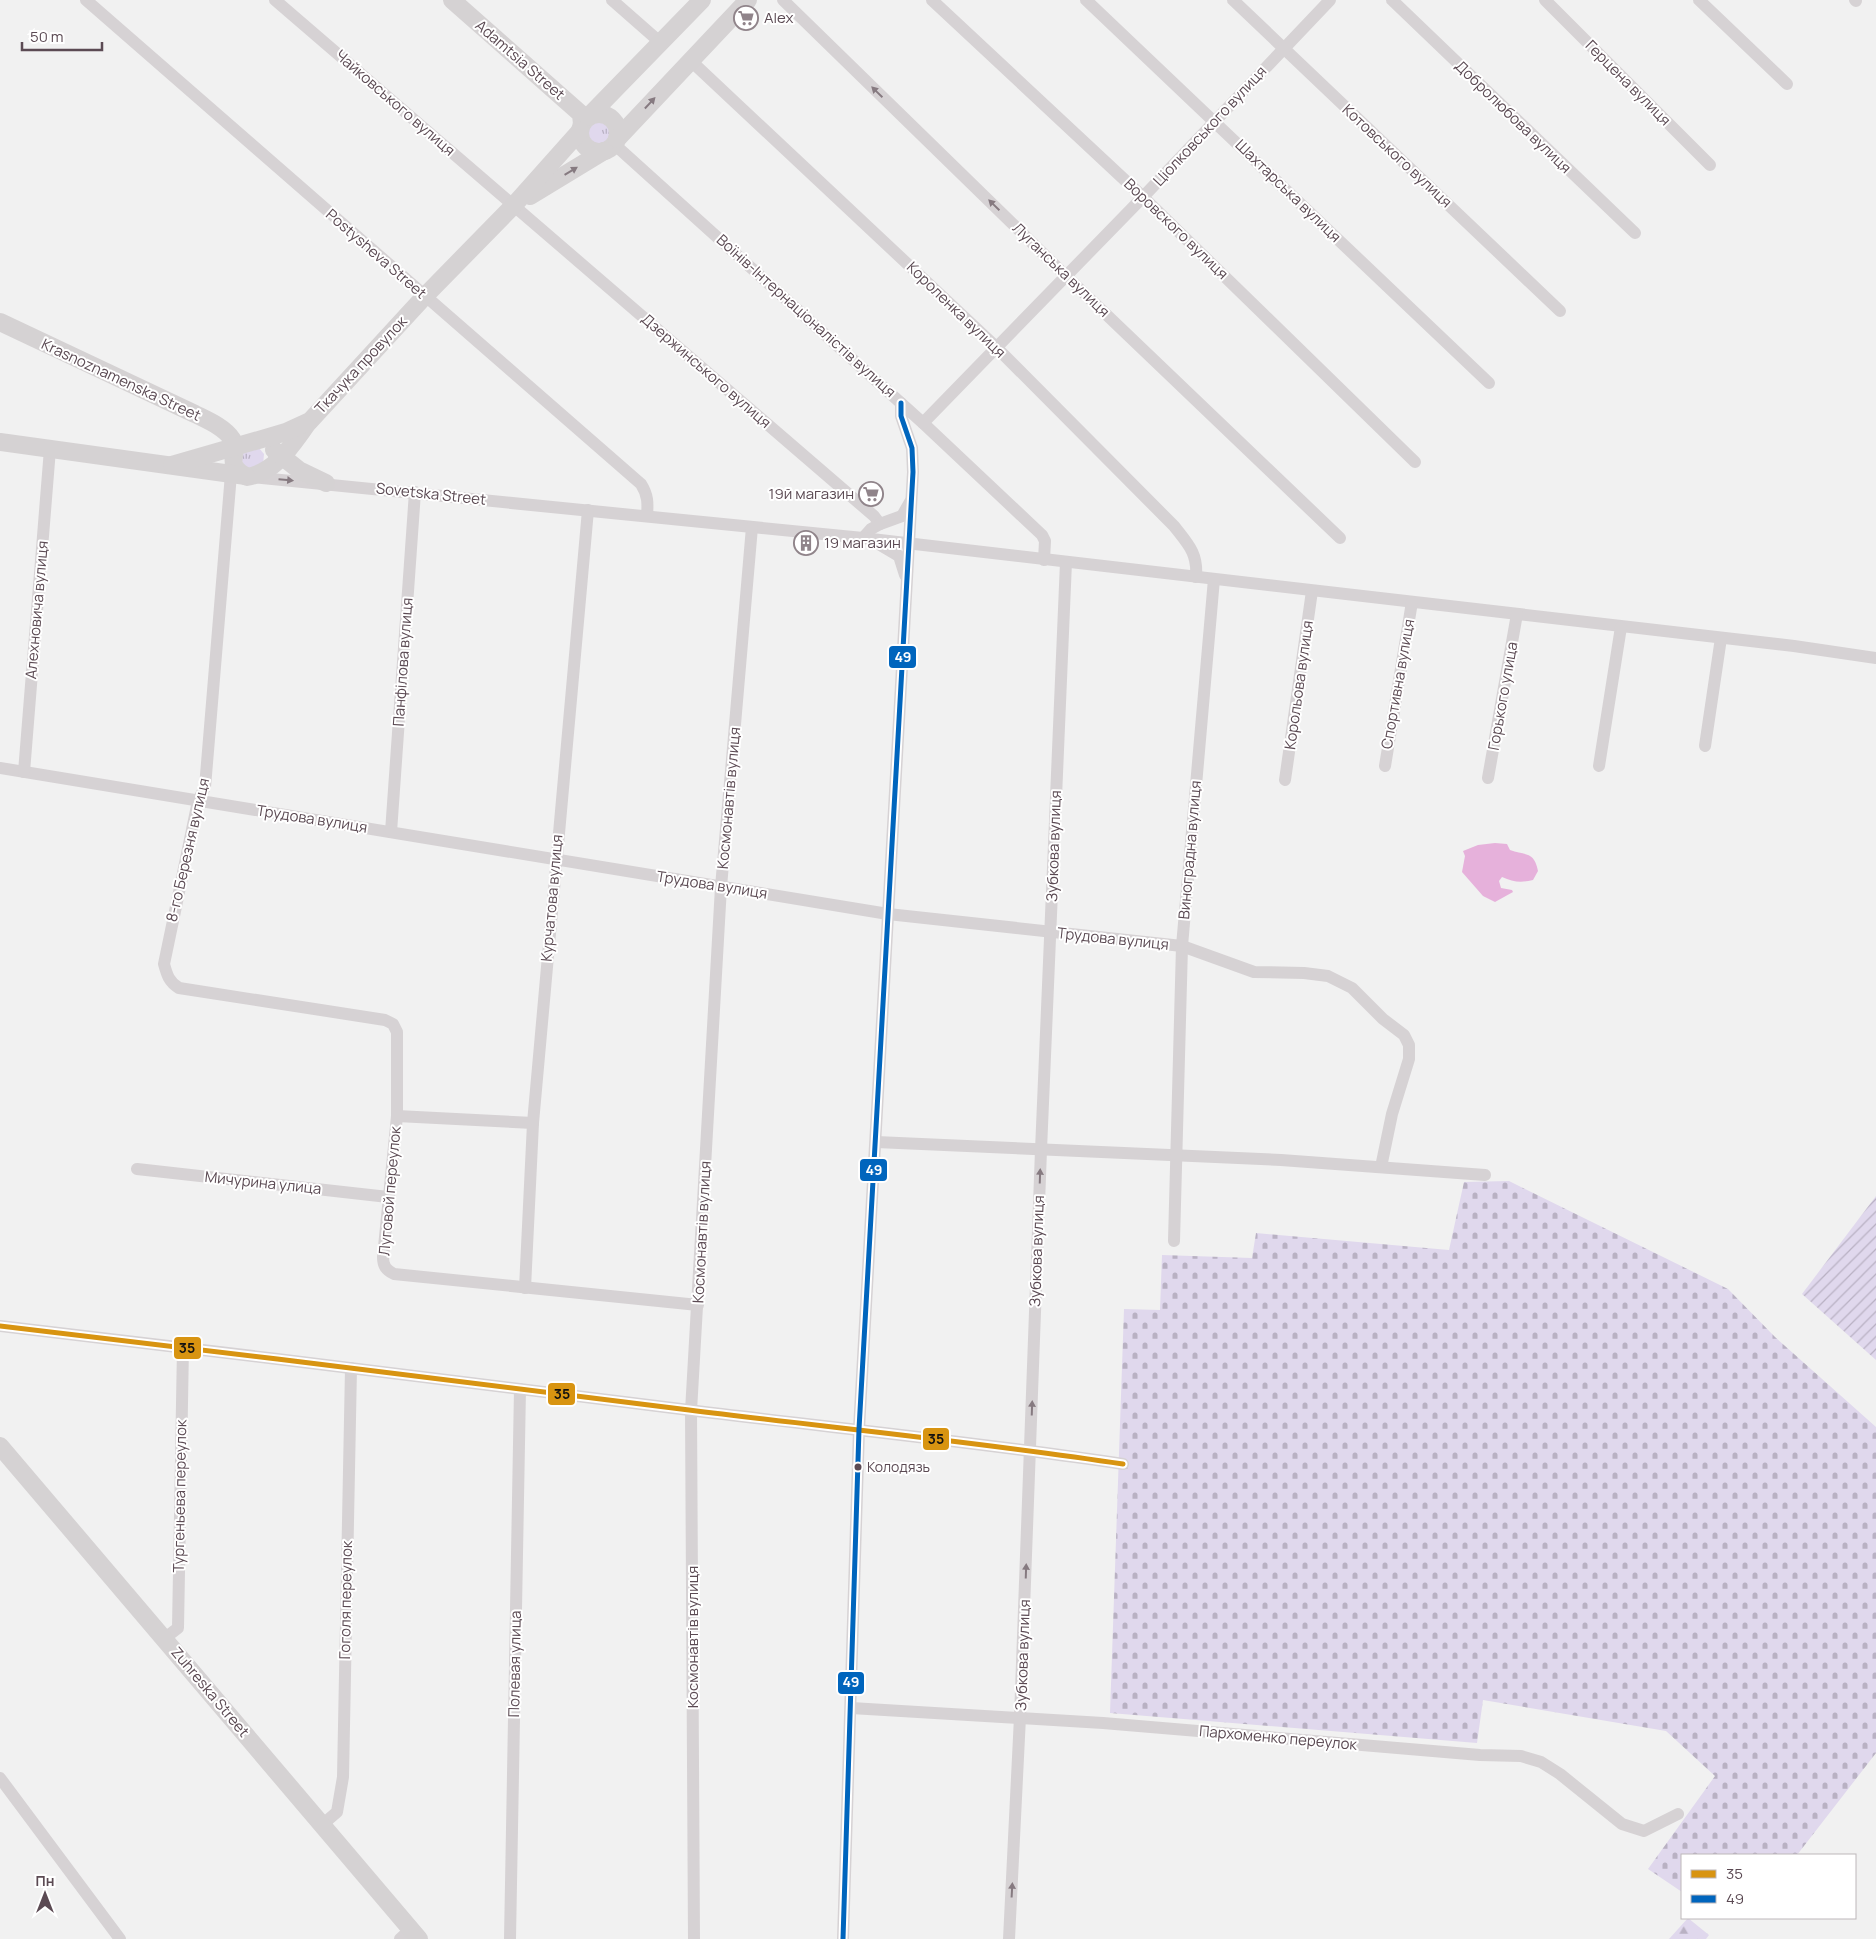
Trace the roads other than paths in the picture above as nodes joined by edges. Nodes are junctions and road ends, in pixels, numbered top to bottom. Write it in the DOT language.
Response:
graph roads {
  1 [pos="86,0"];
  2 [pos="275,0"];
  3 [pos="452,0"];
  4 [pos="612,0"];
  5 [pos="702,0"];
  6 [pos="748,0"];
  7 [pos="783,0"];
  8 [pos="932,0"];
  9 [pos="1086,0"];
  10 [pos="1234,0"];
  11 [pos="1330,0"];
  12 [pos="1392,0"];
  13 [pos="1545,0"];
  14 [pos="1699,0"];
  15 [pos="660,43"];
  16 [pos="1283,48"];
  17 [pos="690,60"];
  18 [pos="1787,84"];
  19 [pos="1214,121"];
  20 [pos="584,124"];
  21 [pos="611,145"];
  22 [pos="1710,165"];
  23 [pos="1143,197"];
  24 [pos="514,205"];
  25 [pos="1635,233"];
  26 [pos="1066,276"];
  27 [pos="424,297"];
  28 [pos="1560,311"];
  29 [pos="0,322"];
  30 [pos="996,347"];
  31 [pos="1489,383"];
  32 [pos="901,403"];
  33 [pos="310,421"];
  34 [pos="923,423"];
  35 [pos="0,442"];
  36 [pos="252,442"];
  37 [pos="234,447"];
  38 [pos="50,449"];
  39 [pos="282,457"];
  40 [pos="1415,462"];
  41 [pos="172,465"];
  42 [pos="239,475"];
  43 [pos="326,483"];
  44 [pos="416,492"];
  45 [pos="912,498"];
  46 [pos="588,510"];
  47 [pos="647,516"];
  48 [pos="880,524"];
  49 [pos="752,527"];
  50 [pos="863,538"];
  51 [pos="1340,538"];
  52 [pos="909,544"];
  53 [pos="1044,560"];
  54 [pos="1066,562"];
  55 [pos="1196,577"];
  56 [pos="1214,579"];
  57 [pos="907,587"];
  58 [pos="1312,591"];
  59 [pos="1412,602"];
  60 [pos="1517,614"];
  61 [pos="1621,626"];
  62 [pos="1721,638"];
  63 [pos="1876,658"];
  64 [pos="1705,746"];
  65 [pos="1384,766"];
  66 [pos="1598,766"];
  67 [pos="0,768"];
  68 [pos="24,772"];
  69 [pos="1488,778"];
  70 [pos="1285,780"];
  71 [pos="198,800"];
  72 [pos="391,832"];
  73 [pos="556,859"];
  74 [pos="721,887"];
  75 [pos="888,914"];
  76 [pos="1051,933"];
  77 [pos="1182,946"];
  78 [pos="291,1005"];
  79 [pos="397,1116"];
  80 [pos="533,1124"];
  81 [pos="876,1142"];
  82 [pos="1041,1150"];
  83 [pos="1176,1154"];
  84 [pos="1381,1166"];
  85 [pos="137,1169"];
  86 [pos="1485,1175"];
  87 [pos="388,1197"];
  88 [pos="1174,1241"];
  89 [pos="525,1288"];
  90 [pos="698,1306"];
  91 [pos="0,1326"];
  92 [pos="183,1347"];
  93 [pos="351,1368"];
  94 [pos="520,1388"];
  95 [pos="691,1411"];
  96 [pos="859,1429"];
  97 [pos="0,1446"];
  98 [pos="1030,1450"];
  99 [pos="1123,1464"];
  100 [pos="165,1638"];
  101 [pos="850,1708"];
  102 [pos="1020,1717"];
  103 [pos="0,1778"];
  104 [pos="1678,1814"];
  105 [pos="322,1825"];
  106 [pos="410,1936"];
  107 [pos="120,1939"];
  108 [pos="510,1939"];
  109 [pos="694,1939"];
  110 [pos="843,1939"];
  111 [pos="1009,1939"];
  1 -- 27 [label="street, Postysheva Street"];
  2 -- 24 [label="street, Чайковського вулиця"];
  3 -- 20 [label="street, Adamtsia Street"];
  4 -- 15 [label="street"];
  5 -- 15 [label="street"];
  6 -- 17 [label="street"];
  26 -- 7 [label="street, Луганська вулиця, one-way"];
  8 -- 23 [label="street, Воровского вулиця"];
  9 -- 19 [label="street, Шахтарська вулиця"];
  10 -- 16 [label="street, Котовського вулиця"];
  11 -- 16 [label="street, Ціолковського вулиця"];
  12 -- 25 [label="street, Добролюбова вулиця"];
  13 -- 22 [label="street, Герцена вулиця"];
  14 -- 18 [label="street"];
  15 -- 20 [label="street"];
  16 -- 19 [label="street, Ціолковського вулиця"];
  16 -- 28 [label="street, Котовського вулиця"];
  21 -- 17 [label="street, one-way"];
  17 -- 30 [label="street, Короленка вулиця"];
  19 -- 23 [label="street, Ціолковського вулиця"];
  19 -- 31 [label="street, Шахтарська вулиця"];
  20 -- 21 [label="street"];
  20 -- 21 [label="street"];
  20 -- 24 [label="street"];
  24 -- 21 [label="street, one-way"];
  21 -- 32 [label="street, Воїнів-Інтернаціоналістів вулиця"];
  23 -- 26 [label="street, Ціолковського вулиця"];
  23 -- 40 [label="street, Воровского вулиця"];
  24 -- 27 [label="street, Ткачука провулок"];
  24 -- 48 [label="street, Дзержинського вулиця"];
  26 -- 30 [label="street, Ціолковського вулиця"];
  26 -- 51 [label="street, Луганська вулиця"];
  27 -- 33 [label="street, Ткачука провулок"];
  27 -- 47 [label="street, Postysheva Street"];
  29 -- 37 [label="street, Krasnoznamenska Street"];
  30 -- 34 [label="street, Ціолковського вулиця"];
  30 -- 55 [label="street, Короленка вулиця"];
  32 -- 34 [label="street, Воїнів-Інтернаціоналістів вулиця"];
  32 -- 45 [label="street"];
  33 -- 36 [label="street, Ткачука провулок"];
  33 -- 39 [label="street"];
  34 -- 53 [label="street, Воїнів-Інтернаціоналістів вулиця"];
  35 -- 38 [label="street, Sovetska Street"];
  36 -- 37 [label="street, Ткачука провулок"];
  36 -- 39 [label="street"];
  37 -- 41 [label="street, Ткачука провулок"];
  37 -- 42 [label="street"];
  38 -- 41 [label="street, Sovetska Street"];
  38 -- 68 [label="street, Алехновича вулиця"];
  39 -- 42 [label="street"];
  39 -- 43 [label="street"];
  41 -- 42 [label="street, Sovetska Street"];
  42 -- 43 [label="street, Sovetska Street, one-way"];
  42 -- 71 [label="street, 8-го Березня вулиця"];
  43 -- 44 [label="street, Sovetska Street"];
  44 -- 46 [label="street, Sovetska Street"];
  44 -- 72 [label="street, Панфілова вулиця"];
  45 -- 48 [label="street"];
  45 -- 52 [label="street"];
  46 -- 47 [label="street, Sovetska Street"];
  46 -- 73 [label="street, Курчатова вулиця"];
  47 -- 49 [label="street, Sovetska Street"];
  48 -- 50 [label="street"];
  49 -- 50 [label="street, Sovetska Street"];
  49 -- 74 [label="street, Космонавтів вулиця"];
  50 -- 52 [label="street"];
  50 -- 57 [label="street"];
  52 -- 53 [label="street"];
  52 -- 57 [label="street"];
  53 -- 54 [label="street"];
  54 -- 55 [label="street"];
  54 -- 76 [label="street, Зубкова вулиця"];
  55 -- 56 [label="street"];
  56 -- 58 [label="street"];
  56 -- 77 [label="street, Виноградна вулиця"];
  57 -- 75 [label="street"];
  58 -- 59 [label="street"];
  58 -- 70 [label="street, Корольова вулиця"];
  59 -- 60 [label="street"];
  59 -- 65 [label="street, Спортивна вулиця"];
  60 -- 61 [label="street"];
  60 -- 69 [label="street, Горького улица"];
  61 -- 62 [label="street"];
  61 -- 66 [label="street"];
  62 -- 63 [label="street"];
  62 -- 64 [label="street"];
  67 -- 68 [label="street, Трудова вулиця"];
  68 -- 71 [label="street, Трудова вулиця"];
  71 -- 72 [label="street, Трудова вулиця"];
  71 -- 78 [label="street, 8-го Березня вулиця"];
  72 -- 73 [label="street, Трудова вулиця"];
  73 -- 74 [label="street, Трудова вулиця"];
  73 -- 80 [label="street, Курчатова вулиця"];
  74 -- 75 [label="street, Трудова вулиця"];
  74 -- 90 [label="street, Космонавтів вулиця"];
  75 -- 76 [label="street, Трудова вулиця"];
  75 -- 81 [label="street"];
  76 -- 77 [label="street, Трудова вулиця"];
  76 -- 82 [label="street, Зубкова вулиця"];
  77 -- 83 [label="street, Виноградна вулиця"];
  77 -- 84 [label="street, Трудова вулиця"];
  78 -- 79 [label="street, Луговой переулок"];
  79 -- 80 [label="street"];
  79 -- 87 [label="street, Луговой переулок"];
  80 -- 89 [label="street, Курчатова вулиця"];
  81 -- 82 [label="street"];
  81 -- 96 [label="street"];
  82 -- 83 [label="street"];
  98 -- 82 [label="street, Зубкова вулиця, one-way"];
  83 -- 84 [label="street"];
  83 -- 88 [label="street, Виноградна вулиця"];
  84 -- 86 [label="street"];
  85 -- 87 [label="street, Мичурина улица"];
  87 -- 89 [label="street, Луговой переулок"];
  89 -- 90 [label="street, Луговой переулок"];
  90 -- 95 [label="street, Космонавтів вулиця"];
  91 -- 92 [label="street"];
  92 -- 93 [label="street"];
  92 -- 100 [label="street, Тургеньева переулок"];
  93 -- 94 [label="street"];
  93 -- 105 [label="street, Гоголя переулок"];
  94 -- 95 [label="street"];
  94 -- 108 [label="street, Полевая улица"];
  95 -- 96 [label="street"];
  95 -- 109 [label="street, Космонавтів вулиця"];
  96 -- 98 [label="street"];
  96 -- 101 [label="street"];
  97 -- 100 [label="street, Zuhreska Street"];
  98 -- 99 [label="street"];
  102 -- 98 [label="street, Зубкова вулиця, one-way"];
  100 -- 105 [label="street, Zuhreska Street"];
  101 -- 102 [label="street, Пархоменко переулок"];
  101 -- 110 [label="street"];
  102 -- 104 [label="street, Пархоменко переулок"];
  111 -- 102 [label="street, Зубкова вулиця, one-way"];
  103 -- 107 [label="street"];
  105 -- 106 [label="street, Zuhreska Street"];
}
